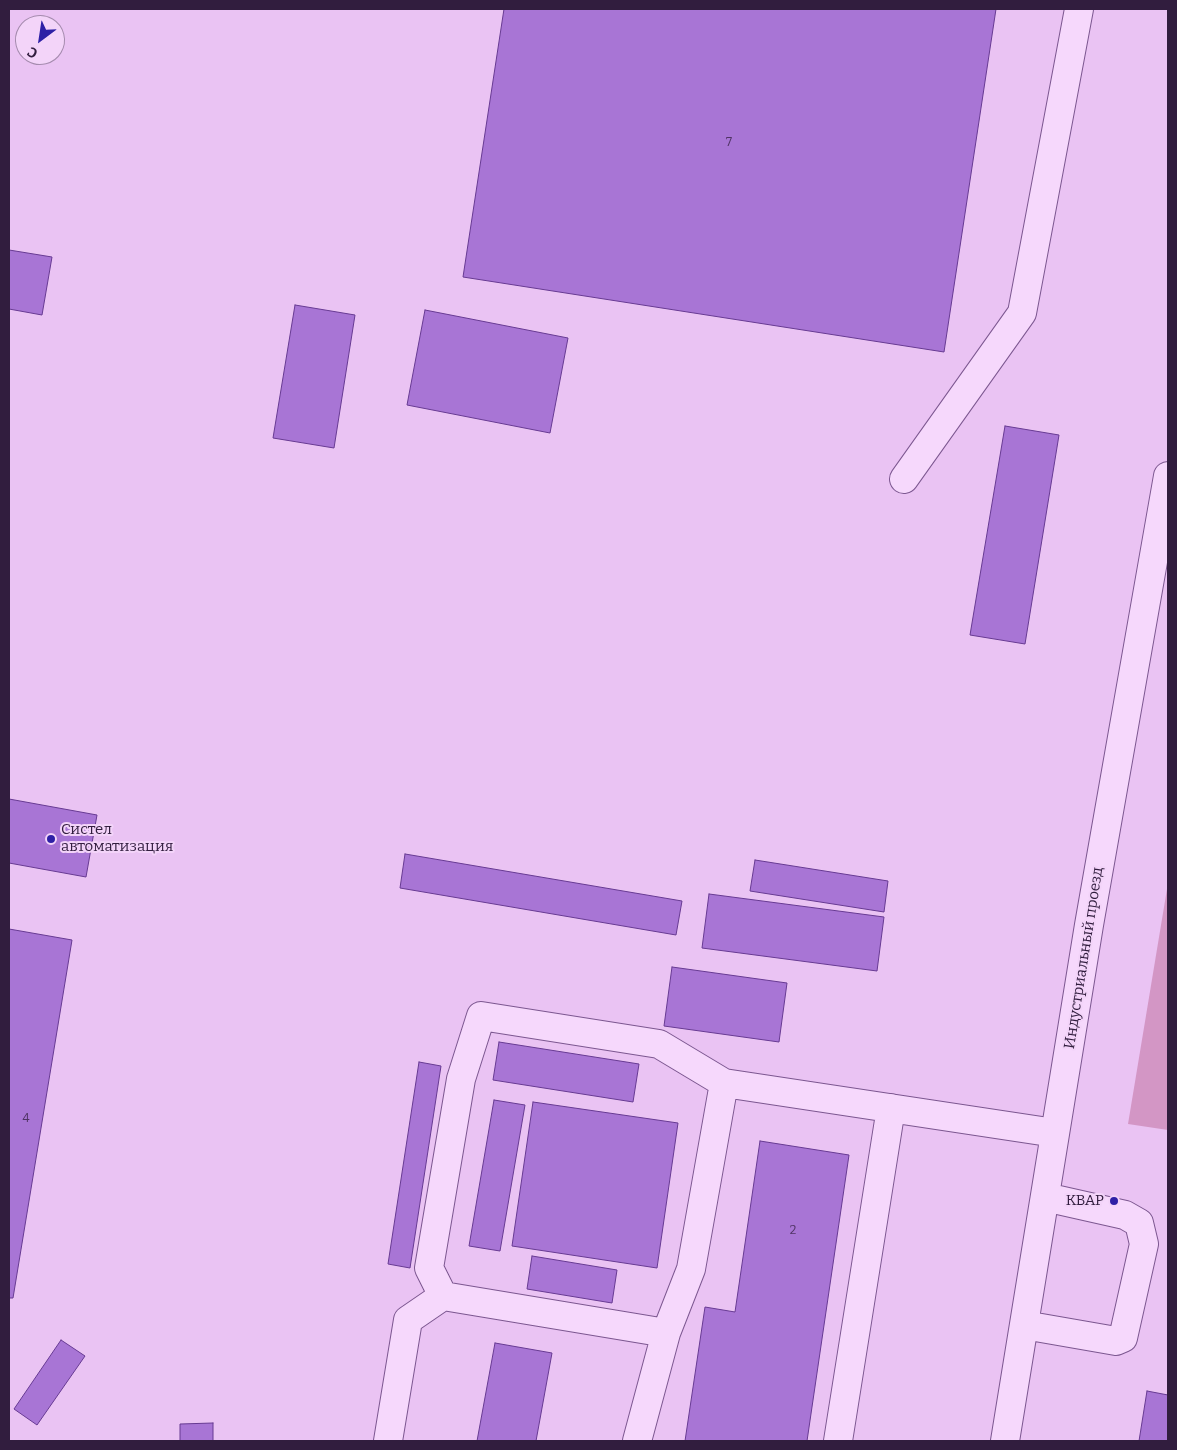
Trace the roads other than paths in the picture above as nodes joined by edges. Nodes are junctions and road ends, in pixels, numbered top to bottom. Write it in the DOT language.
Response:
graph roads {
  1 [pos="1079,9"];
  2 [pos="1168,476"];
  3 [pos="904,479"];
  4 [pos="724,1083"];
  5 [pos="892,1108"];
  6 [pos="1055,1133"];
  7 [pos="1045,1197"];
  8 [pos="443,1296"];
  9 [pos="1024,1325"];
  10 [pos="666,1332"];
  11 [pos="388,1441"];
  12 [pos="637,1441"];
  13 [pos="838,1441"];
  14 [pos="1006,1441"];
  1 -- 3 [label="street"];
  2 -- 6 [label="street, Индустриальный проезд"];
  4 -- 5 [label="street"];
  4 -- 8 [label="street"];
  4 -- 10 [label="street"];
  5 -- 6 [label="street"];
  5 -- 13 [label="street"];
  6 -- 7 [label="street, Индустриальный проезд"];
  7 -- 9 [label="street, Индустриальный проезд"];
  7 -- 9 [label="street"];
  8 -- 10 [label="street"];
  8 -- 11 [label="street"];
  9 -- 14 [label="street, Индустриальный проезд"];
  10 -- 12 [label="street"];
}
